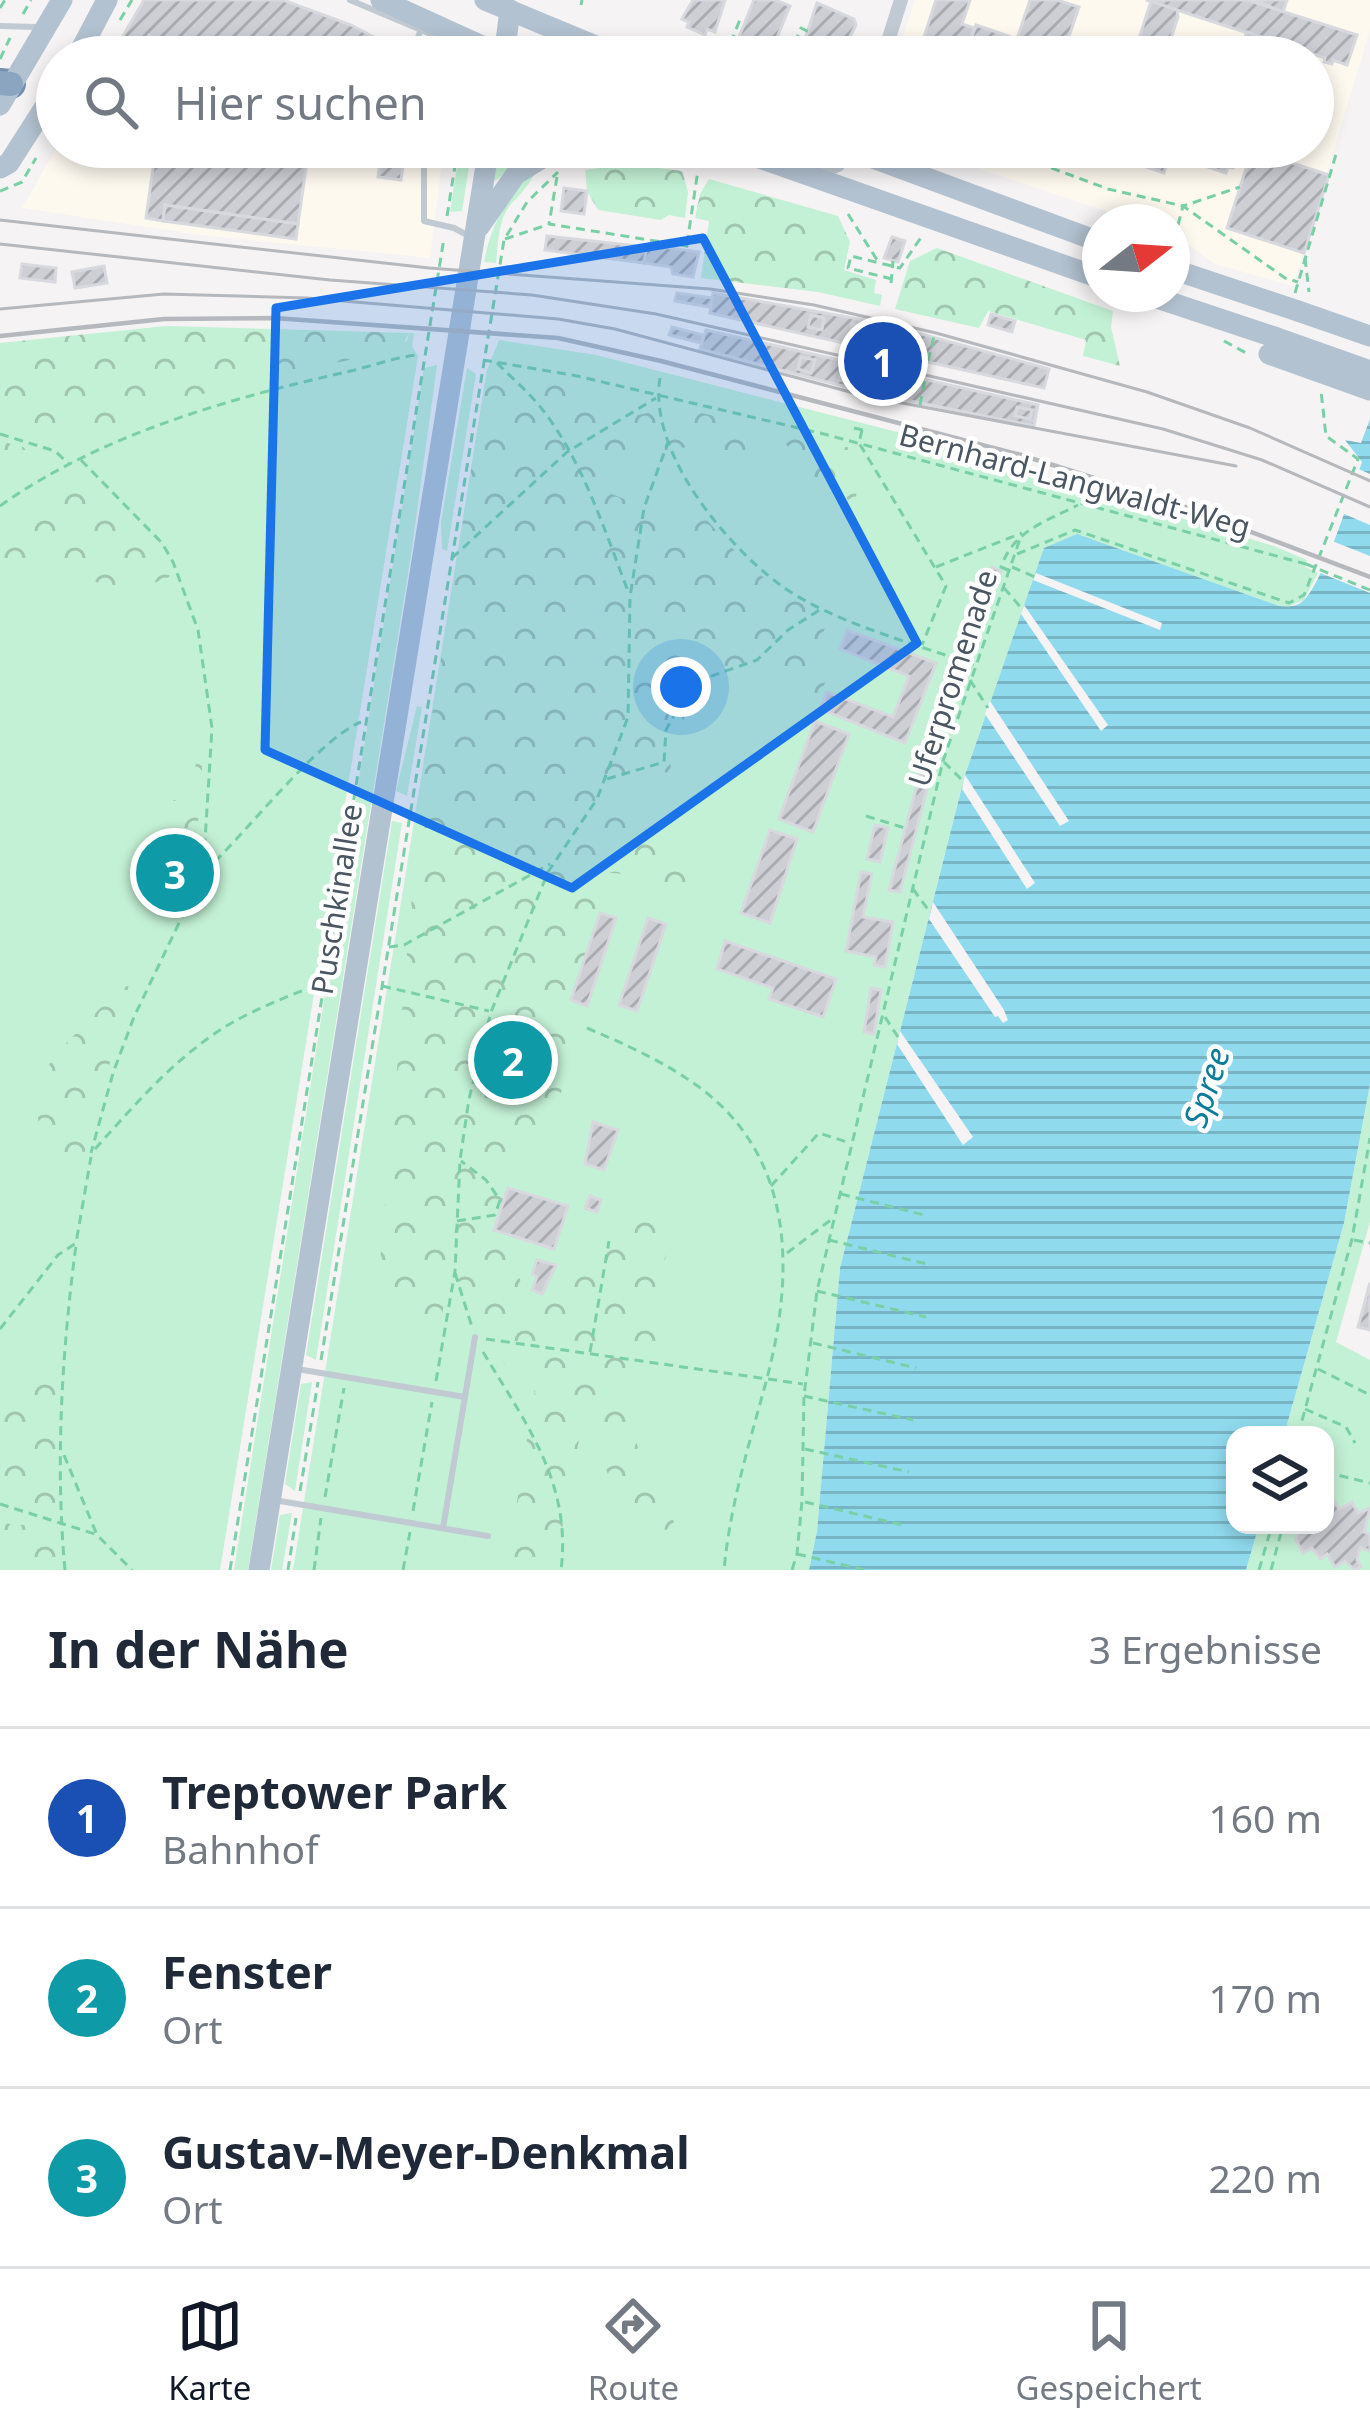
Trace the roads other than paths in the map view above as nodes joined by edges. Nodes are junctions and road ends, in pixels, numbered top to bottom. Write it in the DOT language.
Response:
graph roads {
  1 [pos="62,0"];
  2 [pos="107,0"];
  3 [pos="350,0"];
  4 [pos="381,0"];
  5 [pos="485,0"];
  6 [pos="902,0"];
  7 [pos="509,10"];
  8 [pos="422,25"];
  9 [pos="0,26"];
  10 [pos="46,28"];
  11 [pos="41,36"];
  12 [pos="88,36"];
  13 [pos="418,36"];
  14 [pos="451,36"];
  15 [pos="505,36"];
  16 [pos="572,36"];
  17 [pos="890,36"];
  18 [pos="36,43"];
  19 [pos="4,90"];
  20 [pos="36,121"];
  21 [pos="0,168"];
  22 [pos="424,168"];
  23 [pos="485,168"];
  24 [pos="527,168"];
  25 [pos="788,168"];
  26 [pos="831,168"];
  27 [pos="902,168"];
  28 [pos="811,176"];
  29 [pos="1082,235"];
  30 [pos="472,238"];
  31 [pos="1082,272"];
  32 [pos="1190,274"];
  33 [pos="1190,310"];
  34 [pos="1370,335"];
  35 [pos="1264,348"];
  36 [pos="1370,371"];
  37 [pos="1370,390"];
  38 [pos="475,1337"];
  39 [pos="291,1368"];
  40 [pos="465,1397"];
  41 [pos="270,1499"];
  42 [pos="443,1528"];
  43 [pos="488,1536"];
  44 [pos="259,1570"];
  1 -- 10 [label="main road"];
  2 -- 12 [label="main road"];
  3 -- 8 [label="lane"];
  4 -- 8 [label="main road"];
  5 -- 7 [label="main road"];
  6 -- 17 [label="street"];
  7 -- 15 [label="main road"];
  7 -- 16 [label="main road"];
  8 -- 13 [label="lane"];
  8 -- 14 [label="main road"];
  9 -- 10 [label="lane"];
  10 -- 11 [label="main road"];
  18 -- 19 [label="main road"];
  20 -- 21 [label="main road"];
  22 -- 30 [label="lane"];
  23 -- 30 [label="main road, Puschkinallee"];
  24 -- 30 [label="main road, Puschkinallee"];
  25 -- 28 [label="main road"];
  26 -- 28 [label="street"];
  27 -- 29 [label="main road"];
  28 -- 31 [label="main road"];
  30 -- 39 [label="main road, Puschkinallee"];
  32 -- 34 [label="main road, bridge"];
  33 -- 35 [label="main road"];
  35 -- 36 [label="main road, bridge"];
  35 -- 37 [label="main road, bridge"];
  38 -- 40 [label="lane"];
  39 -- 40 [label="lane"];
  39 -- 41 [label="main road, Puschkinallee"];
  40 -- 42 [label="lane"];
  41 -- 42 [label="lane"];
  41 -- 44 [label="main road, Puschkinallee"];
  42 -- 43 [label="lane"];
}
